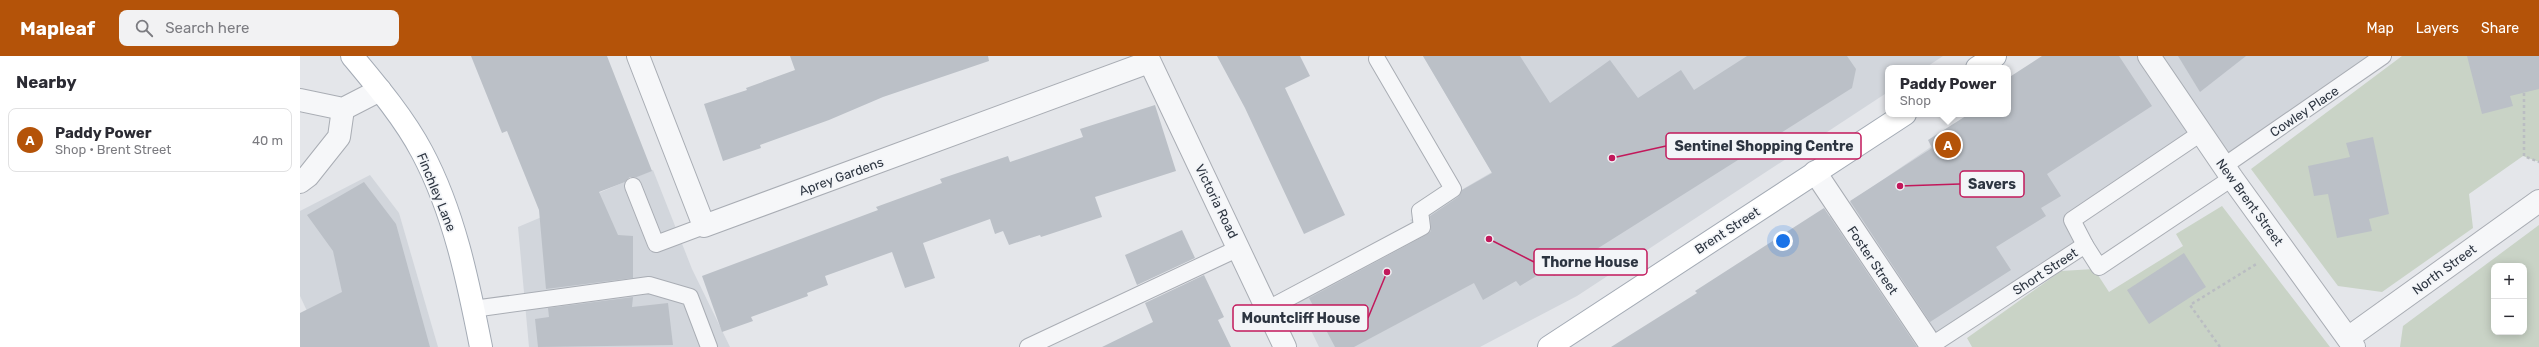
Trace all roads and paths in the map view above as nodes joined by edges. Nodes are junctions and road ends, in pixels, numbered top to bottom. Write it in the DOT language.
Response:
graph roads {
  1 [pos="352,56"];
  2 [pos="638,56"];
  3 [pos="1995,56"];
  4 [pos="2149,56"];
  5 [pos="2383,56"];
  6 [pos="1148,59"];
  7 [pos="1377,59"];
  8 [pos="1982,65"];
  9 [pos="380,90"];
  10 [pos="2524,92"];
  11 [pos="300,100"];
  12 [pos="343,110"];
  13 [pos="1900,117"];
  14 [pos="2201,133"];
  15 [pos="2539,162"];
  16 [pos="1815,172"];
  17 [pos="2228,172"];
  18 [pos="300,182"];
  19 [pos="633,186"];
  20 [pos="2539,201"];
  21 [pos="704,226"];
  22 [pos="2085,245"];
  23 [pos="1239,248"];
  24 [pos="2282,248"];
  25 [pos="473,309"];
  26 [pos="1268,309"];
  27 [pos="2351,343"];
  28 [pos="481,347"];
  29 [pos="709,347"];
  30 [pos="1028,347"];
  31 [pos="1286,347"];
  32 [pos="1548,347"];
  33 [pos="1931,347"];
  34 [pos="2220,347"];
  1 -- 9 [label="main road, Finchley Lane"];
  2 -- 21 [label="street"];
  3 -- 8 [label="main road"];
  4 -- 14 [label="street, New Brent Street"];
  5 -- 17 [label="lane, Cowley Place"];
  6 -- 21 [label="street, Aprey Gardens"];
  6 -- 23 [label="street, Victoria Road"];
  7 -- 26 [label="lane"];
  9 -- 12 [label="street"];
  9 -- 25 [label="main road, Finchley Lane"];
  10 -- 15 [label="path"];
  11 -- 12 [label="street"];
  12 -- 18 [label="street"];
  13 -- 16 [label="main road, Brent Street"];
  14 -- 17 [label="street, New Brent Street"];
  14 -- 22 [label="lane"];
  16 -- 32 [label="main road, Brent Street"];
  16 -- 33 [label="street, Foster Street"];
  17 -- 22 [label="lane, Short Street"];
  17 -- 24 [label="street, New Brent Street"];
  19 -- 21 [label="lane"];
  20 -- 27 [label="street, North Street"];
  22 -- 33 [label="lane, Short Street"];
  23 -- 26 [label="street, Victoria Road"];
  23 -- 30 [label="lane"];
  24 -- 27 [label="street, New Brent Street"];
  24 -- 34 [label="path"];
  25 -- 28 [label="main road, Finchley Lane"];
  25 -- 29 [label="lane"];
  26 -- 31 [label="street, Victoria Road"];
}
